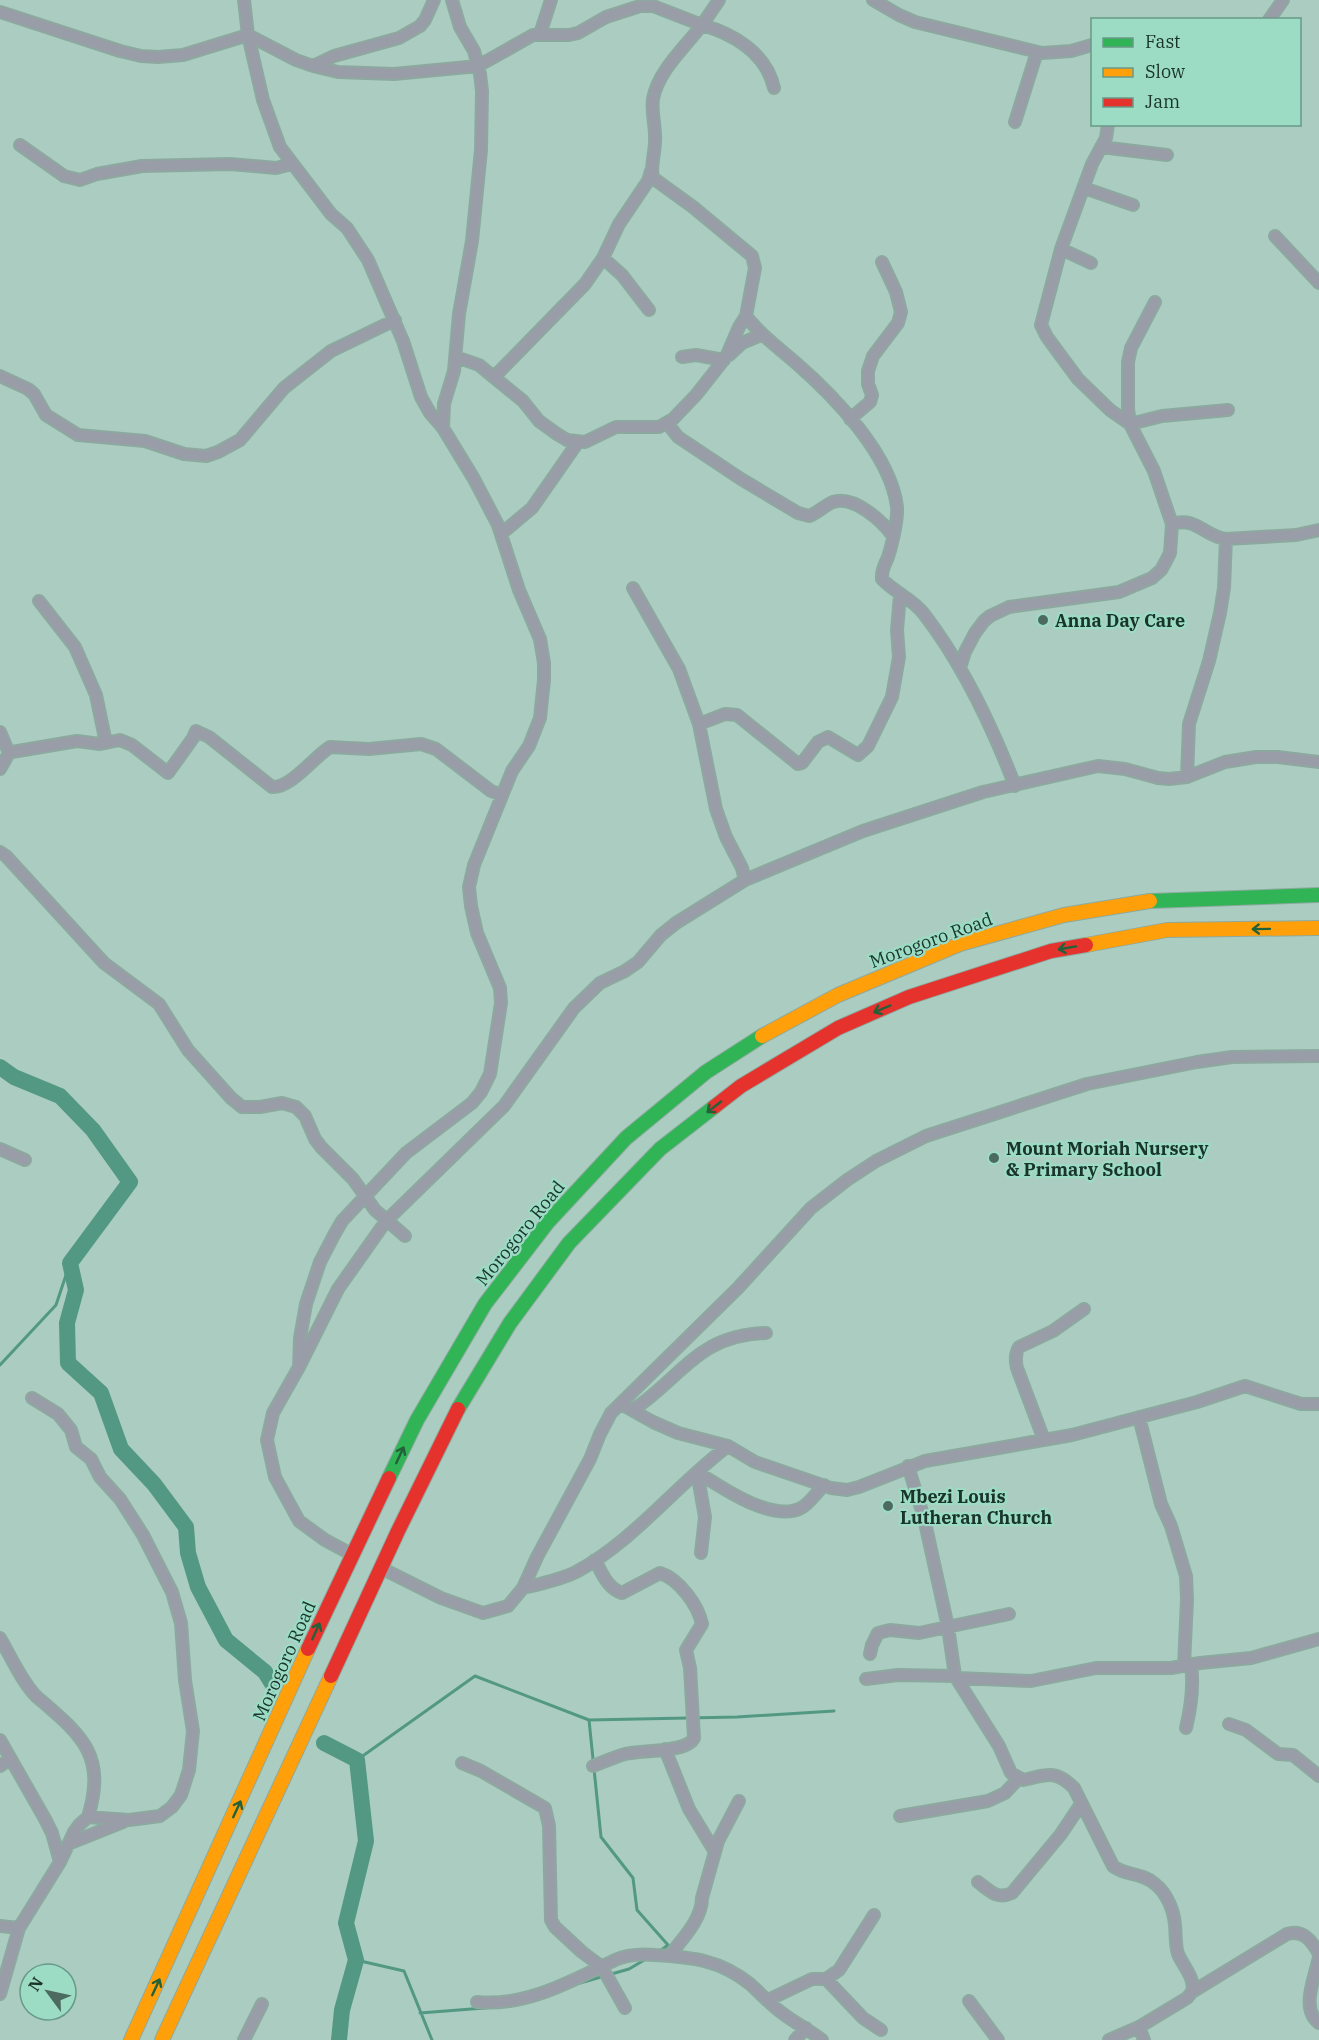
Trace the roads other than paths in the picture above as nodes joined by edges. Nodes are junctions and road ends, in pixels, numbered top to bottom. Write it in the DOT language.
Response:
graph roads {
  1 [pos="244,0"];
  2 [pos="434,0"];
  3 [pos="452,0"];
  4 [pos="551,0"];
  5 [pos="719,0"];
  6 [pos="873,0"];
  7 [pos="1283,0"];
  8 [pos="639,3"];
  9 [pos="0,12"];
  10 [pos="1270,18"];
  11 [pos="702,25"];
  12 [pos="540,34"];
  13 [pos="248,35"];
  14 [pos="1091,45"];
  15 [pos="1037,52"];
  16 [pos="313,66"];
  17 [pos="478,66"];
  18 [pos="774,88"];
  19 [pos="1015,122"];
  20 [pos="1108,126"];
  21 [pos="20,145"];
  22 [pos="1101,147"];
  23 [pos="1167,155"];
  24 [pos="292,164"];
  25 [pos="651,171"];
  26 [pos="1084,188"];
  27 [pos="1133,205"];
  28 [pos="1275,236"];
  29 [pos="1061,249"];
  30 [pos="603,258"];
  31 [pos="882,262"];
  32 [pos="1091,263"];
  33 [pos="1319,283"];
  34 [pos="1155,302"];
  35 [pos="650,310"];
  36 [pos="746,316"];
  37 [pos="395,320"];
  38 [pos="761,335"];
  39 [pos="456,357"];
  40 [pos="682,357"];
  41 [pos="725,359"];
  42 [pos="0,376"];
  43 [pos="494,377"];
  44 [pos="1228,410"];
  45 [pos="850,419"];
  46 [pos="667,423"];
  47 [pos="1130,424"];
  48 [pos="443,428"];
  49 [pos="579,442"];
  50 [pos="1172,524"];
  51 [pos="1319,531"];
  52 [pos="501,534"];
  53 [pos="893,536"];
  54 [pos="1226,539"];
  55 [pos="633,588"];
  56 [pos="900,595"];
  57 [pos="39,601"];
  58 [pos="960,668"];
  59 [pos="699,724"];
  60 [pos="0,732"];
  61 [pos="106,743"];
  62 [pos="9,753"];
  63 [pos="1319,762"];
  64 [pos="0,769"];
  65 [pos="1187,777"];
  66 [pos="1015,786"];
  67 [pos="502,795"];
  68 [pos="0,852"];
  69 [pos="745,880"];
  70 [pos="1319,895"];
  71 [pos="1319,928"];
  72 [pos="1319,1056"];
  73 [pos="0,1149"];
  74 [pos="25,1160"];
  75 [pos="367,1197"];
  76 [pos="386,1221"];
  77 [pos="405,1236"];
  78 [pos="1084,1309"];
  79 [pos="766,1333"];
  80 [pos="299,1367"];
  81 [pos="32,1398"];
  82 [pos="621,1404"];
  83 [pos="1319,1404"];
  84 [pos="633,1410"];
  85 [pos="1139,1416"];
  86 [pos="1044,1440"];
  87 [pos="728,1446"];
  88 [pos="908,1466"];
  89 [pos="697,1472"];
  90 [pos="824,1485"];
  91 [pos="701,1553"];
  92 [pos="352,1555"];
  93 [pos="595,1560"];
  94 [pos="381,1568"];
  95 [pos="523,1588"];
  96 [pos="1009,1614"];
  97 [pos="948,1628"];
  98 [pos="0,1638"];
  99 [pos="1319,1639"];
  100 [pos="870,1654"];
  101 [pos="1187,1665"];
  102 [pos="956,1677"];
  103 [pos="866,1679"];
  104 [pos="1229,1724"];
  105 [pos="1186,1728"];
  106 [pos="0,1740"];
  107 [pos="665,1749"];
  108 [pos="10,1759"];
  109 [pos="462,1763"];
  110 [pos="0,1766"];
  111 [pos="593,1766"];
  112 [pos="1319,1776"];
  113 [pos="1018,1779"];
  114 [pos="739,1801"];
  115 [pos="1081,1804"];
  116 [pos="900,1816"];
  117 [pos="88,1817"];
  118 [pos="129,1820"];
  119 [pos="68,1844"];
  120 [pos="715,1852"];
  121 [pos="60,1863"];
  122 [pos="978,1882"];
  123 [pos="874,1915"];
  124 [pos="0,1926"];
  125 [pos="19,1928"];
  126 [pos="670,1954"];
  127 [pos="1319,1956"];
  128 [pos="602,1967"];
  129 [pos="826,1979"];
  130 [pos="1192,1992"];
  131 [pos="0,1994"];
  132 [pos="768,2000"];
  133 [pos="969,2001"];
  134 [pos="477,2002"];
  135 [pos="262,2004"];
  136 [pos="625,2008"];
  137 [pos="1319,2024"];
  138 [pos="1139,2027"];
  139 [pos="806,2028"];
  140 [pos="881,2030"];
  141 [pos="131,2040"];
  142 [pos="162,2040"];
  143 [pos="244,2040"];
  144 [pos="795,2040"];
  145 [pos="822,2040"];
  146 [pos="998,2040"];
  147 [pos="1109,2040"];
  148 [pos="1144,2040"];
  1 -- 13 [label="street"];
  2 -- 16 [label="street"];
  3 -- 17 [label="street"];
  4 -- 12 [label="street"];
  5 -- 11 [label="street"];
  6 -- 15 [label="street"];
  7 -- 10 [label="street"];
  8 -- 11 [label="street"];
  8 -- 12 [label="street"];
  9 -- 13 [label="street"];
  11 -- 18 [label="street"];
  11 -- 25 [label="street"];
  12 -- 17 [label="street"];
  13 -- 16 [label="street"];
  13 -- 24 [label="street"];
  14 -- 15 [label="street"];
  15 -- 19 [label="street"];
  16 -- 17 [label="street"];
  17 -- 39 [label="street"];
  20 -- 22 [label="street"];
  21 -- 24 [label="street"];
  22 -- 23 [label="street"];
  22 -- 26 [label="street"];
  24 -- 37 [label="street"];
  25 -- 30 [label="street"];
  25 -- 36 [label="street"];
  26 -- 27 [label="street"];
  26 -- 29 [label="street"];
  28 -- 33 [label="street"];
  29 -- 32 [label="street"];
  29 -- 47 [label="street"];
  30 -- 35 [label="street"];
  30 -- 43 [label="street"];
  31 -- 45 [label="street"];
  34 -- 47 [label="street"];
  36 -- 38 [label="street"];
  36 -- 41 [label="street"];
  37 -- 42 [label="street"];
  37 -- 48 [label="street"];
  38 -- 41 [label="street"];
  38 -- 45 [label="street"];
  39 -- 43 [label="street"];
  39 -- 48 [label="street"];
  40 -- 41 [label="street"];
  41 -- 46 [label="street"];
  43 -- 49 [label="street"];
  44 -- 47 [label="street"];
  45 -- 53 [label="street"];
  46 -- 49 [label="street"];
  46 -- 53 [label="street"];
  47 -- 50 [label="street"];
  48 -- 52 [label="street"];
  49 -- 52 [label="street"];
  50 -- 54 [label="street"];
  50 -- 58 [label="street"];
  51 -- 54 [label="street"];
  52 -- 67 [label="street"];
  53 -- 56 [label="street"];
  54 -- 65 [label="street"];
  55 -- 59 [label="street"];
  56 -- 58 [label="street"];
  56 -- 59 [label="street"];
  57 -- 61 [label="street"];
  58 -- 66 [label="street"];
  59 -- 69 [label="street"];
  60 -- 62 [label="street"];
  61 -- 62 [label="street"];
  61 -- 67 [label="street"];
  62 -- 64 [label="street"];
  63 -- 65 [label="street"];
  65 -- 66 [label="street"];
  66 -- 69 [label="street"];
  67 -- 75 [label="street"];
  68 -- 75 [label="street"];
  69 -- 76 [label="street"];
  92 -- 70 [label="highway, Morogoro Road, one-way"];
  71 -- 94 [label="highway, one-way"];
  72 -- 82 [label="street"];
  73 -- 74 [label="street"];
  75 -- 76 [label="street"];
  75 -- 80 [label="street"];
  76 -- 77 [label="street"];
  76 -- 80 [label="street"];
  78 -- 86 [label="street"];
  79 -- 84 [label="street"];
  80 -- 92 [label="street"];
  81 -- 118 [label="street"];
  82 -- 84 [label="street"];
  82 -- 95 [label="street"];
  83 -- 85 [label="street"];
  84 -- 87 [label="street"];
  85 -- 86 [label="street"];
  85 -- 101 [label="street"];
  86 -- 88 [label="street"];
  87 -- 89 [label="street"];
  87 -- 90 [label="street"];
  88 -- 90 [label="street"];
  88 -- 97 [label="street"];
  89 -- 90 [label="street"];
  89 -- 91 [label="street"];
  89 -- 93 [label="street"];
  141 -- 92 [label="highway, Morogoro Road, one-way"];
  93 -- 95 [label="street"];
  93 -- 107 [label="street"];
  94 -- 95 [label="street"];
  94 -- 142 [label="highway"];
  96 -- 97 [label="street"];
  97 -- 100 [label="street"];
  97 -- 102 [label="street"];
  98 -- 117 [label="street"];
  99 -- 101 [label="street"];
  101 -- 102 [label="street"];
  101 -- 105 [label="street"];
  102 -- 103 [label="street"];
  102 -- 113 [label="street"];
  104 -- 112 [label="street"];
  106 -- 108 [label="street"];
  107 -- 111 [label="street"];
  107 -- 120 [label="street"];
  108 -- 110 [label="street"];
  108 -- 121 [label="street"];
  109 -- 128 [label="street"];
  113 -- 115 [label="street"];
  113 -- 116 [label="street"];
  114 -- 120 [label="street"];
  115 -- 122 [label="street"];
  115 -- 130 [label="street"];
  117 -- 118 [label="street"];
  117 -- 119 [label="street"];
  118 -- 119 [label="street"];
  119 -- 121 [label="street"];
  120 -- 126 [label="street"];
  121 -- 125 [label="street"];
  123 -- 129 [label="street"];
  124 -- 125 [label="street"];
  125 -- 131 [label="street"];
  126 -- 128 [label="street"];
  126 -- 132 [label="street"];
  127 -- 130 [label="street"];
  127 -- 137 [label="street"];
  128 -- 134 [label="street"];
  128 -- 136 [label="street"];
  129 -- 132 [label="street"];
  129 -- 140 [label="street"];
  130 -- 138 [label="street"];
  132 -- 139 [label="street"];
  133 -- 146 [label="street"];
  135 -- 143 [label="street"];
  138 -- 147 [label="street"];
  138 -- 148 [label="street"];
  139 -- 144 [label="street"];
  139 -- 145 [label="street"];
}
